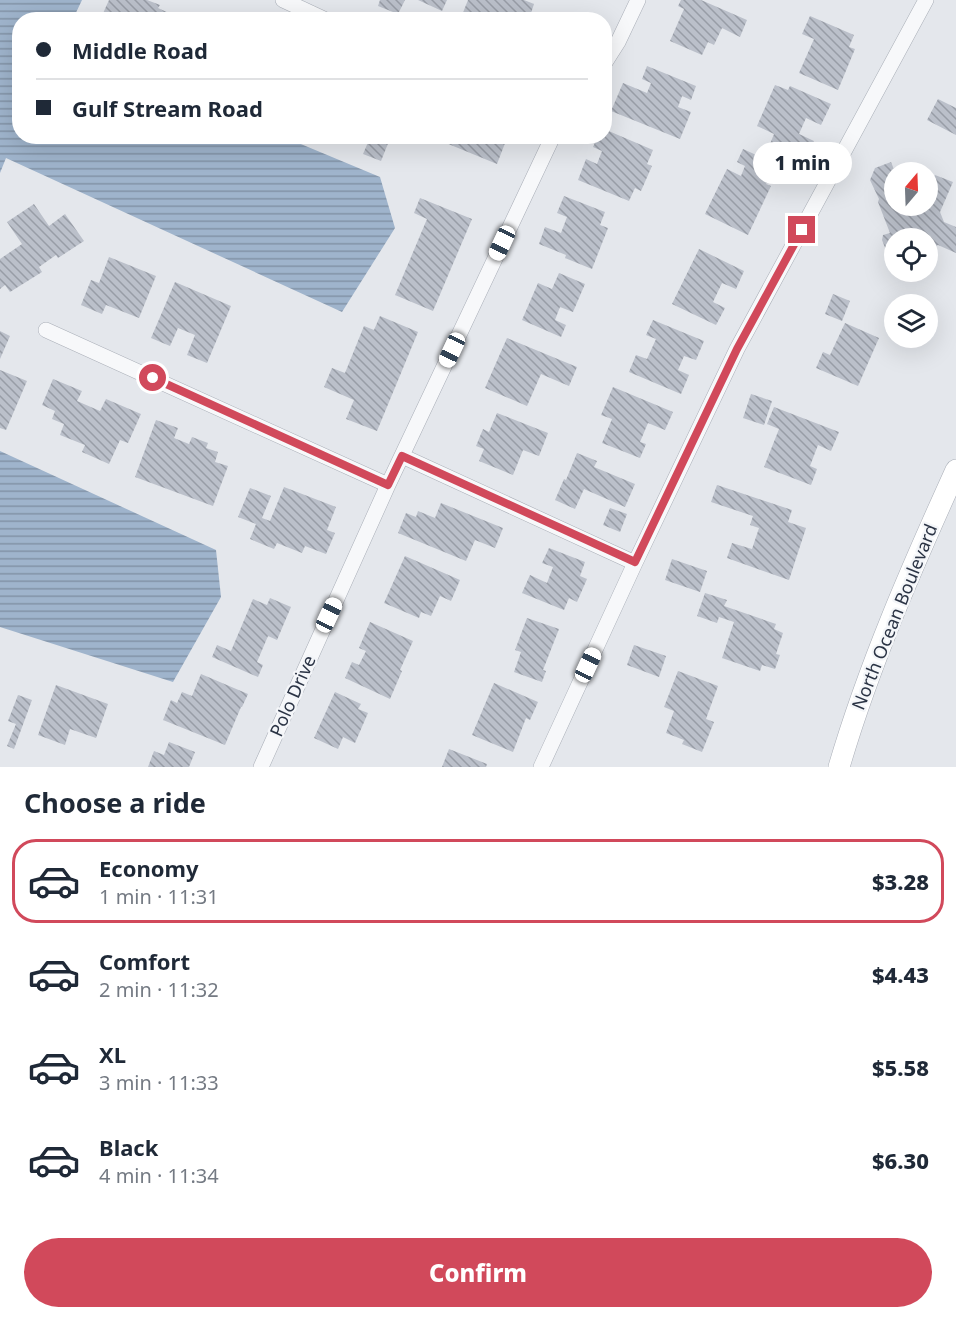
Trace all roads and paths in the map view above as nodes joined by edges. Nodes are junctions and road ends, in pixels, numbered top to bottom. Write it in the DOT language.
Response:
graph roads {
  1 [pos="283,0"];
  2 [pos="638,0"];
  3 [pos="926,0"];
  4 [pos="309,12"];
  5 [pos="612,51"];
  6 [pos="549,144"];
  7 [pos="46,330"];
  8 [pos="402,456"];
  9 [pos="956,470"];
  10 [pos="388,485"];
  11 [pos="635,562"];
  12 [pos="261,767"];
  13 [pos="541,767"];
  14 [pos="839,767"];
  1 -- 4 [label="street"];
  2 -- 5 [label="street"];
  3 -- 11 [label="street"];
  6 -- 8 [label="street, Polo Drive"];
  7 -- 10 [label="street"];
  8 -- 10 [label="street, Polo Drive"];
  8 -- 11 [label="street"];
  9 -- 14 [label="main road, North Ocean Boulevard"];
  10 -- 12 [label="street, Polo Drive"];
  11 -- 13 [label="street"];
}
